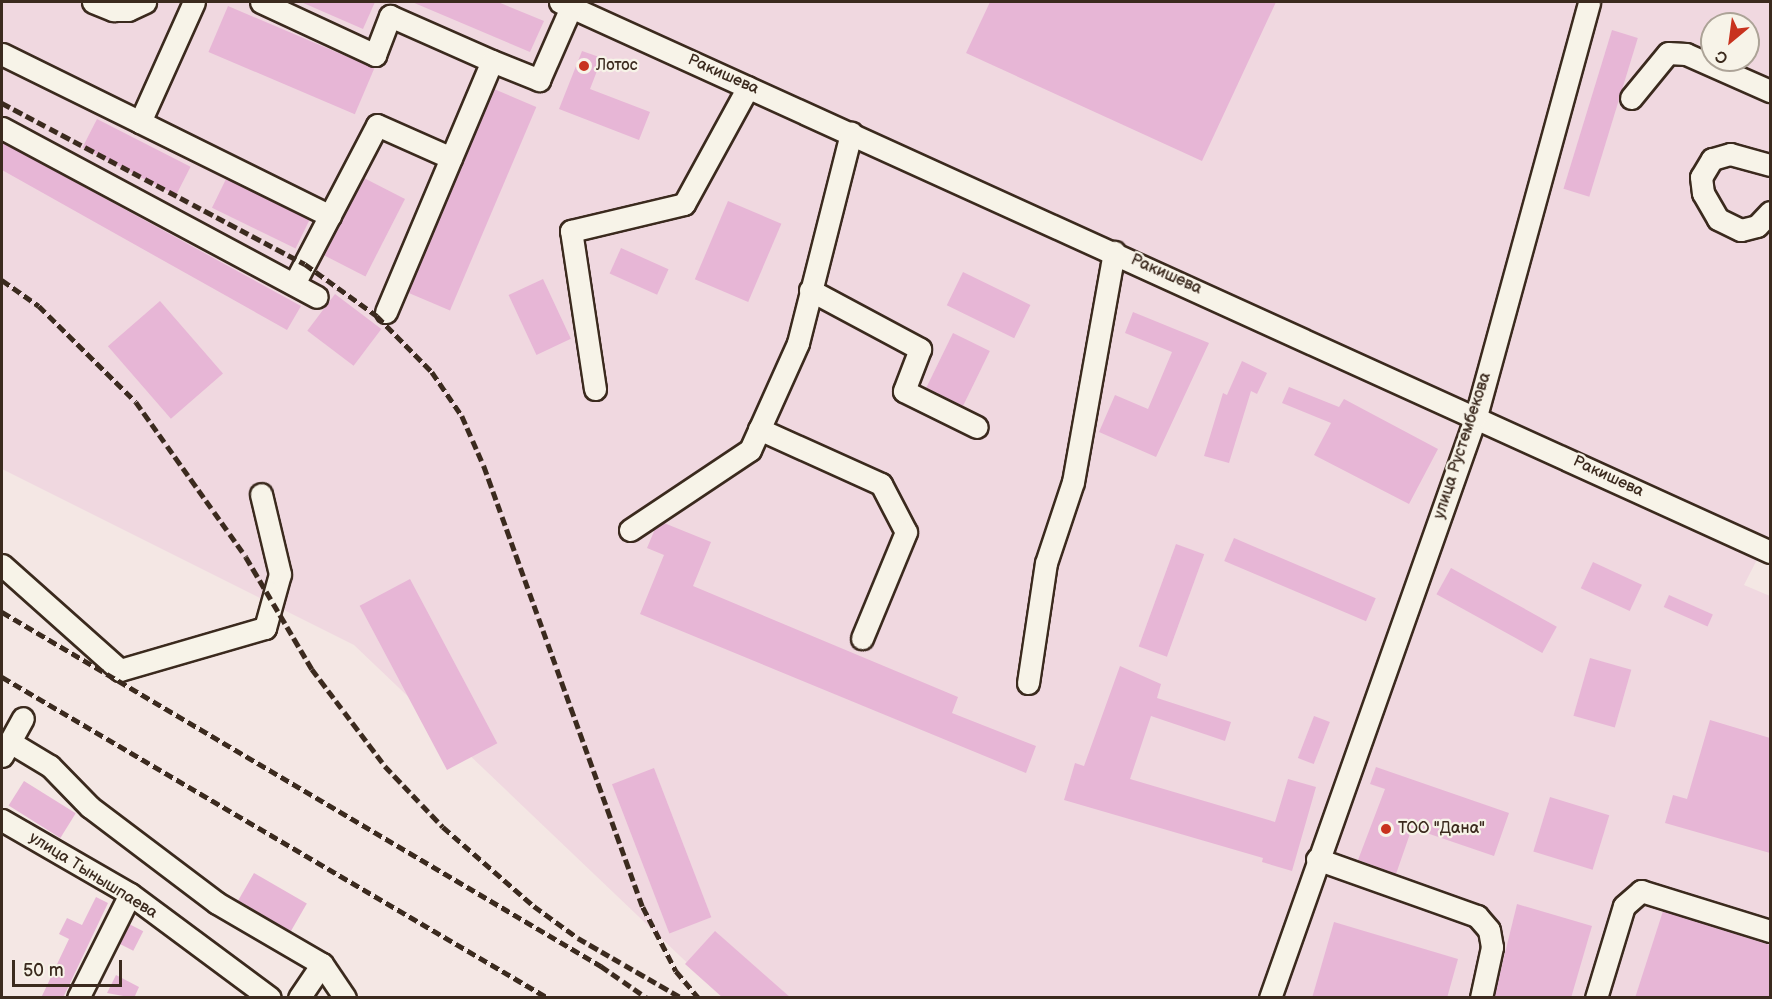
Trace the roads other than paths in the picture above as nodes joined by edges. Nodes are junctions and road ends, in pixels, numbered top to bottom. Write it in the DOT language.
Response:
graph roads {
  1 [pos="93,2"];
  2 [pos="145,2"];
  3 [pos="195,2"];
  4 [pos="261,2"];
  5 [pos="1589,2"];
  6 [pos="565,4"];
  7 [pos="2,54"];
  8 [pos="492,61"];
  9 [pos="748,87"];
  10 [pos="1770,91"];
  11 [pos="1631,98"];
  12 [pos="140,122"];
  13 [pos="2,128"];
  14 [pos="851,133"];
  15 [pos="451,158"];
  16 [pos="1770,165"];
  17 [pos="1770,212"];
  18 [pos="330,216"];
  19 [pos="1114,252"];
  20 [pos="294,284"];
  21 [pos="810,290"];
  22 [pos="317,297"];
  23 [pos="386,312"];
  24 [pos="595,389"];
  25 [pos="1476,416"];
  26 [pos="977,427"];
  27 [pos="759,429"];
  28 [pos="261,494"];
  29 [pos="630,530"];
  30 [pos="1770,552"];
  31 [pos="2,565"];
  32 [pos="862,638"];
  33 [pos="1028,683"];
  34 [pos="23,718"];
  35 [pos="6,749"];
  36 [pos="2,820"];
  37 [pos="1317,859"];
  38 [pos="130,894"];
  39 [pos="1770,931"];
  40 [pos="322,964"];
  41 [pos="78,998"];
  42 [pos="270,998"];
  43 [pos="299,998"];
  44 [pos="345,998"];
  45 [pos="1270,998"];
  46 [pos="1481,998"];
  47 [pos="1596,998"];
  1 -- 2 [label="street"];
  3 -- 12 [label="street"];
  4 -- 8 [label="street"];
  5 -- 25 [label="street, улица Рустембекова"];
  6 -- 8 [label="street"];
  6 -- 9 [label="street, Ракишева"];
  7 -- 12 [label="street"];
  8 -- 15 [label="street"];
  9 -- 14 [label="street, Ракишева"];
  9 -- 24 [label="street"];
  10 -- 11 [label="street"];
  12 -- 18 [label="street"];
  13 -- 20 [label="street"];
  14 -- 19 [label="street, Ракишева"];
  14 -- 21 [label="street"];
  15 -- 18 [label="street"];
  15 -- 23 [label="street"];
  16 -- 17 [label="street"];
  18 -- 20 [label="street"];
  19 -- 25 [label="street, Ракишева"];
  19 -- 33 [label="street"];
  20 -- 22 [label="street"];
  21 -- 26 [label="street"];
  21 -- 27 [label="street"];
  25 -- 30 [label="street, Ракишева"];
  25 -- 37 [label="street, улица Рустембекова"];
  27 -- 29 [label="street"];
  27 -- 32 [label="street"];
  28 -- 31 [label="street"];
  34 -- 35 [label="street"];
  35 -- 40 [label="street"];
  36 -- 38 [label="street, улица Тынышпаева"];
  37 -- 45 [label="street, улица Рустембекова"];
  37 -- 46 [label="street"];
  38 -- 41 [label="street"];
  38 -- 42 [label="street, улица Тынышпаева"];
  39 -- 47 [label="street"];
  40 -- 43 [label="street"];
  40 -- 44 [label="street"];
}
